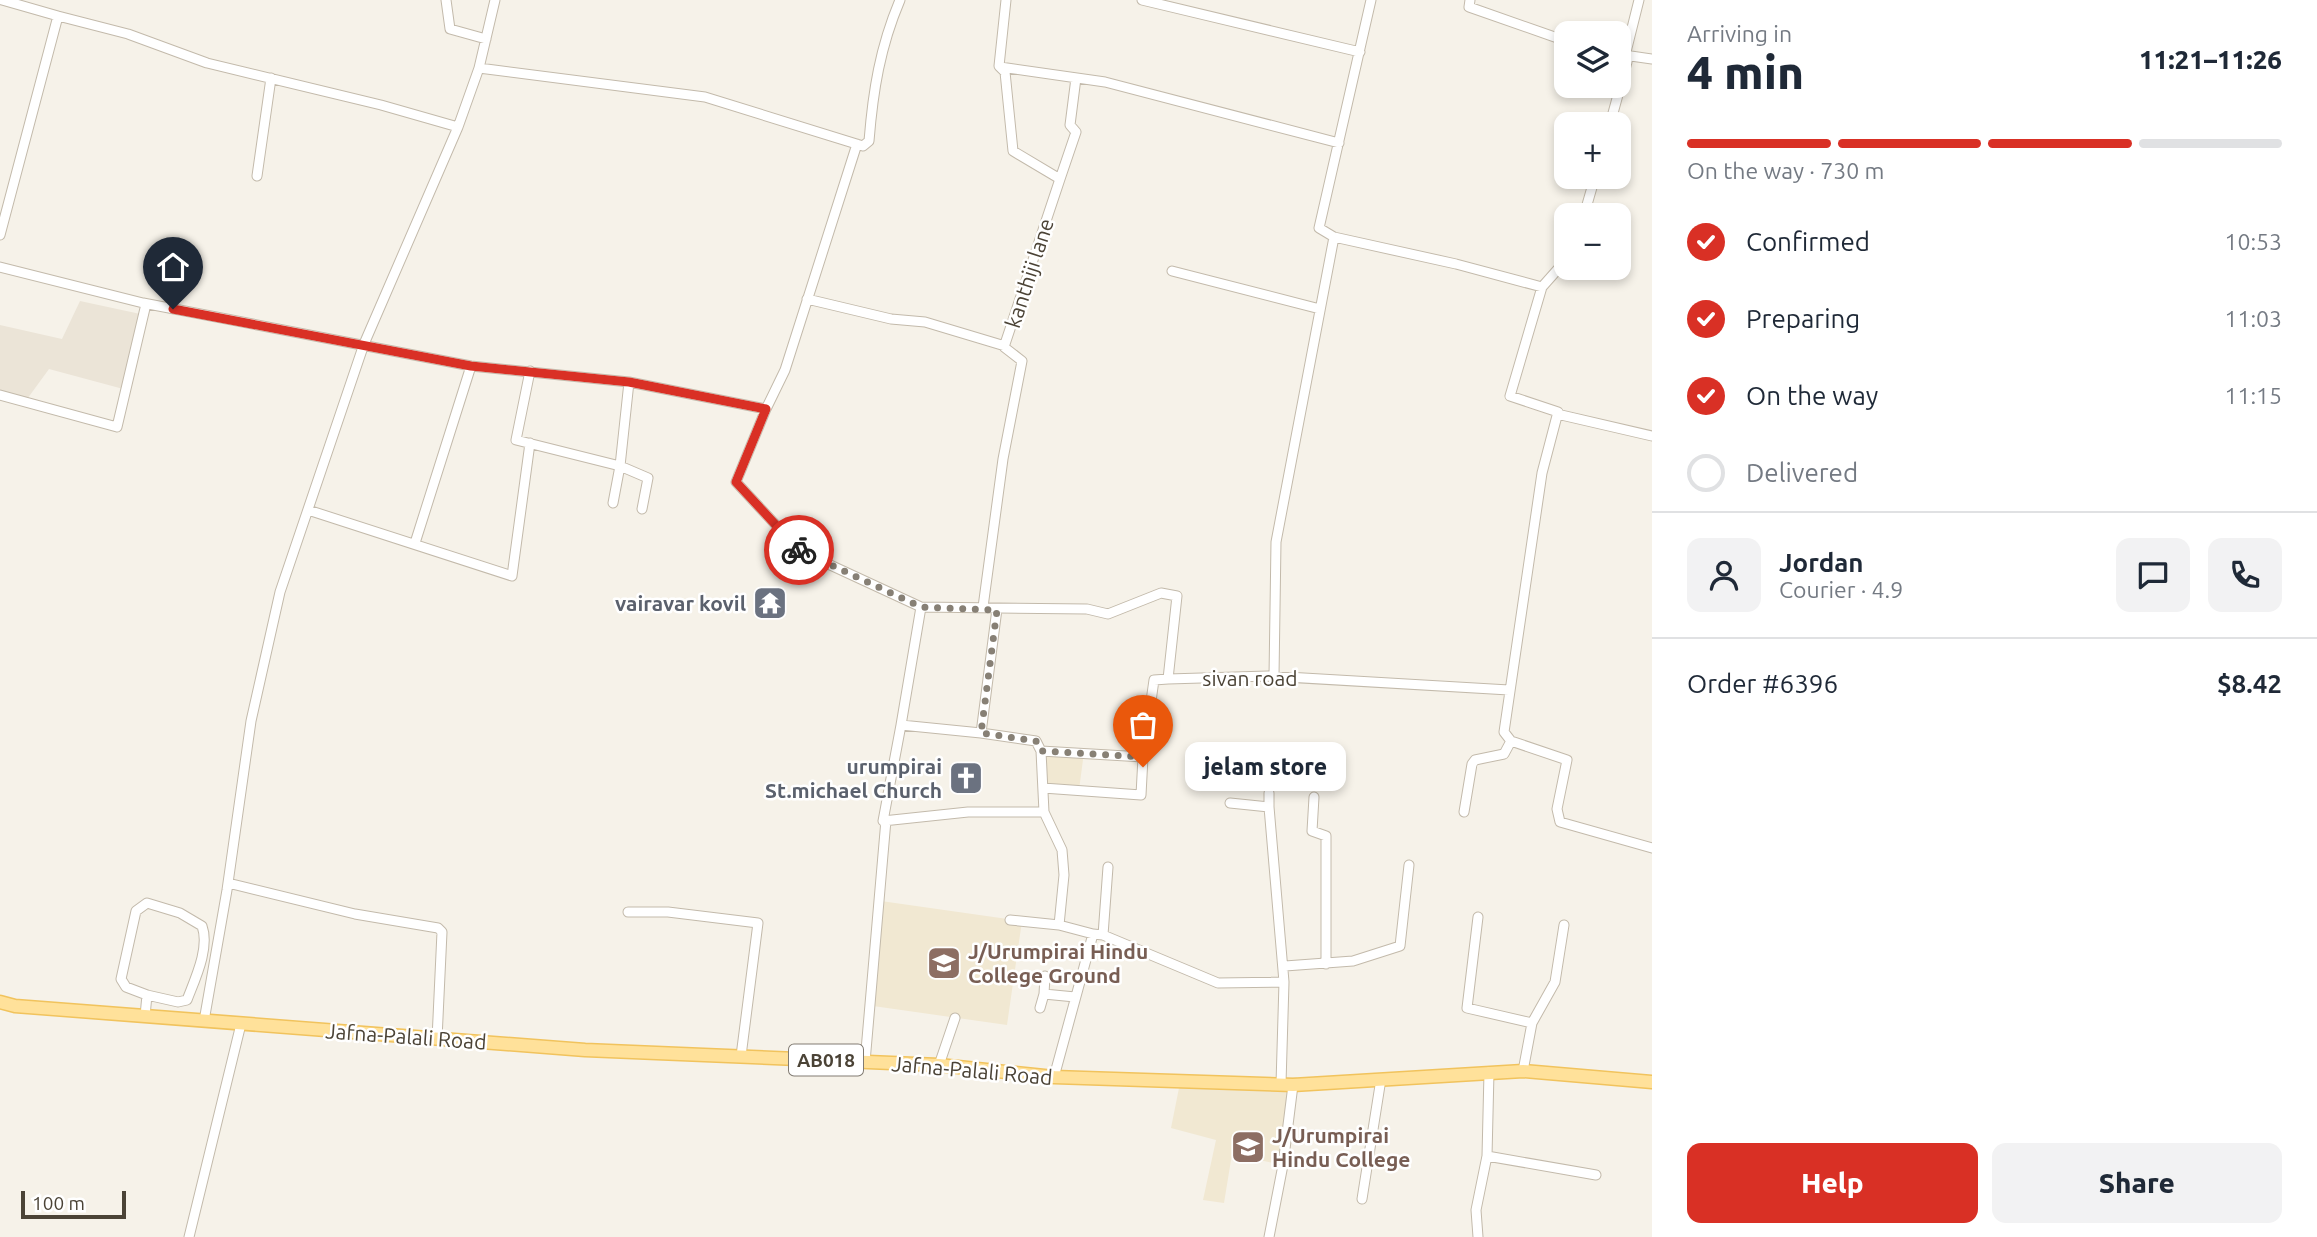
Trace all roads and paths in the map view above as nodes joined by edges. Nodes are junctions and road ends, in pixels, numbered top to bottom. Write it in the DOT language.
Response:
graph roads {
  1 [pos="2,0"];
  2 [pos="446,0"];
  3 [pos="495,0"];
  4 [pos="900,0"];
  5 [pos="1006,0"];
  6 [pos="1142,0"];
  7 [pos="1371,0"];
  8 [pos="1470,0"];
  9 [pos="1639,0"];
  10 [pos="58,16"];
  11 [pos="1631,30"];
  12 [pos="1554,37"];
  13 [pos="486,39"];
  14 [pos="1360,52"];
  15 [pos="1631,56"];
  16 [pos="1652,59"];
  17 [pos="999,66"];
  18 [pos="479,68"];
  19 [pos="271,78"];
  20 [pos="1076,78"];
  21 [pos="458,127"];
  22 [pos="857,144"];
  23 [pos="1339,144"];
  24 [pos="257,176"];
  25 [pos="1060,179"];
  26 [pos="0,235"];
  27 [pos="1335,237"];
  28 [pos="0,267"];
  29 [pos="1172,271"];
  30 [pos="1554,274"];
  31 [pos="1542,287"];
  32 [pos="807,299"];
  33 [pos="146,303"];
  34 [pos="1320,309"];
  35 [pos="364,344"];
  36 [pos="1004,345"];
  37 [pos="471,366"];
  38 [pos="530,371"];
  39 [pos="629,382"];
  40 [pos="0,395"];
  41 [pos="766,409"];
  42 [pos="1557,414"];
  43 [pos="1652,436"];
  44 [pos="530,443"];
  45 [pos="620,466"];
  46 [pos="613,503"];
  47 [pos="642,509"];
  48 [pos="308,510"];
  49 [pos="415,543"];
  50 [pos="921,607"];
  51 [pos="983,607"];
  52 [pos="997,610"];
  53 [pos="1274,676"];
  54 [pos="1168,679"];
  55 [pos="1509,690"];
  56 [pos="901,725"];
  57 [pos="981,733"];
  58 [pos="1511,741"];
  59 [pos="1041,751"];
  60 [pos="1143,757"];
  61 [pos="1044,788"];
  62 [pos="1269,793"];
  63 [pos="1314,797"];
  64 [pos="1230,803"];
  65 [pos="1269,807"];
  66 [pos="1044,812"];
  67 [pos="1464,812"];
  68 [pos="886,820"];
  69 [pos="1652,848"];
  70 [pos="1409,864"];
  71 [pos="1108,867"];
  72 [pos="228,883"];
  73 [pos="628,912"];
  74 [pos="1478,918"];
  75 [pos="1010,920"];
  76 [pos="1059,925"];
  77 [pos="1564,925"];
  78 [pos="1098,934"];
  79 [pos="1326,964"];
  80 [pos="1285,966"];
  81 [pos="1045,976"];
  82 [pos="1284,982"];
  83 [pos="1044,994"];
  84 [pos="147,995"];
  85 [pos="1075,997"];
  86 [pos="0,1002"];
  87 [pos="1040,1008"];
  88 [pos="145,1016"];
  89 [pos="955,1018"];
  90 [pos="204,1021"];
  91 [pos="1532,1023"];
  92 [pos="241,1024"];
  93 [pos="437,1039"];
  94 [pos="741,1056"];
  95 [pos="865,1062"];
  96 [pos="939,1065"];
  97 [pos="1523,1071"];
  98 [pos="1489,1072"];
  99 [pos="1054,1077"];
  100 [pos="1381,1079"];
  101 [pos="1652,1082"];
  102 [pos="1287,1084"];
  103 [pos="1487,1156"];
  104 [pos="1596,1175"];
  105 [pos="1362,1199"];
  106 [pos="189,1237"];
  107 [pos="1269,1237"];
  108 [pos="1478,1237"];
  1 -- 10 [label="street"];
  2 -- 13 [label="street"];
  3 -- 13 [label="street"];
  4 -- 22 [label="street"];
  5 -- 17 [label="street"];
  6 -- 14 [label="street"];
  7 -- 14 [label="street"];
  8 -- 12 [label="street"];
  9 -- 11 [label="street"];
  10 -- 19 [label="street"];
  10 -- 26 [label="street"];
  13 -- 18 [label="street"];
  14 -- 23 [label="street"];
  15 -- 16 [label="street"];
  17 -- 20 [label="street"];
  17 -- 25 [label="street"];
  18 -- 21 [label="street"];
  18 -- 22 [label="street"];
  19 -- 21 [label="street"];
  19 -- 24 [label="street"];
  20 -- 23 [label="street"];
  20 -- 25 [label="street, kanthiji lane"];
  21 -- 35 [label="street"];
  22 -- 32 [label="street"];
  23 -- 27 [label="street"];
  25 -- 36 [label="street, kanthiji lane"];
  27 -- 31 [label="street"];
  27 -- 34 [label="street"];
  28 -- 33 [label="street"];
  29 -- 34 [label="street"];
  30 -- 31 [label="street"];
  31 -- 42 [label="street"];
  32 -- 36 [label="street"];
  32 -- 41 [label="street"];
  33 -- 35 [label="street"];
  33 -- 40 [label="street"];
  34 -- 53 [label="street"];
  35 -- 37 [label="street"];
  35 -- 48 [label="street"];
  36 -- 51 [label="street, kanthiji lane"];
  37 -- 38 [label="street"];
  37 -- 49 [label="street"];
  38 -- 39 [label="street"];
  38 -- 44 [label="street"];
  39 -- 41 [label="street"];
  39 -- 45 [label="street"];
  41 -- 50 [label="street"];
  42 -- 43 [label="street"];
  42 -- 55 [label="street"];
  44 -- 45 [label="street"];
  44 -- 49 [label="street"];
  45 -- 46 [label="street"];
  45 -- 47 [label="street"];
  48 -- 49 [label="street"];
  48 -- 72 [label="street"];
  50 -- 51 [label="street"];
  50 -- 56 [label="street"];
  51 -- 52 [label="street"];
  52 -- 54 [label="street"];
  52 -- 57 [label="street"];
  53 -- 54 [label="street, sivan road"];
  53 -- 55 [label="street, sivan road"];
  54 -- 60 [label="street"];
  55 -- 58 [label="street"];
  56 -- 57 [label="street"];
  56 -- 68 [label="street"];
  57 -- 59 [label="street"];
  58 -- 67 [label="street"];
  58 -- 69 [label="street"];
  59 -- 60 [label="street"];
  59 -- 61 [label="street"];
  60 -- 61 [label="street"];
  61 -- 66 [label="street"];
  62 -- 65 [label="street"];
  63 -- 79 [label="street"];
  64 -- 65 [label="street"];
  65 -- 80 [label="street"];
  66 -- 68 [label="street"];
  66 -- 76 [label="street"];
  68 -- 95 [label="street"];
  70 -- 79 [label="street"];
  71 -- 78 [label="street"];
  72 -- 90 [label="street"];
  72 -- 93 [label="street"];
  73 -- 94 [label="street"];
  74 -- 91 [label="street"];
  75 -- 76 [label="street"];
  76 -- 78 [label="street"];
  77 -- 91 [label="street"];
  78 -- 82 [label="street"];
  78 -- 85 [label="street"];
  79 -- 80 [label="street"];
  80 -- 82 [label="street"];
  81 -- 83 [label="street"];
  82 -- 102 [label="street"];
  83 -- 85 [label="street"];
  83 -- 87 [label="street"];
  84 -- 84 [label="street"];
  84 -- 88 [label="street"];
  85 -- 99 [label="street"];
  86 -- 88 [label="main road, Jafna-Palali Road / AB018"];
  88 -- 90 [label="main road, Jafna-Palali Road / AB018"];
  89 -- 96 [label="street"];
  90 -- 92 [label="main road, Jafna-Palali Road / AB018"];
  91 -- 97 [label="street"];
  92 -- 93 [label="main road, Jafna-Palali Road / AB018"];
  92 -- 106 [label="street"];
  93 -- 94 [label="main road, Jafna-Palali Road / AB018"];
  94 -- 95 [label="main road, Jafna-Palali Road / AB018"];
  95 -- 96 [label="main road, Jafna-Palali Road / AB018"];
  96 -- 99 [label="main road, Jafna-Palali Road / AB018"];
  97 -- 98 [label="main road, Jafna-Palali Road / AB018"];
  97 -- 101 [label="main road, Jafna-Palali Road / AB018"];
  98 -- 100 [label="main road, Jafna-Palali Road / AB018"];
  98 -- 103 [label="street"];
  99 -- 102 [label="main road, Jafna-Palali Road / AB018"];
  100 -- 102 [label="main road, Jafna-Palali Road / AB018"];
  100 -- 105 [label="street"];
  102 -- 107 [label="street"];
  103 -- 104 [label="street"];
  103 -- 108 [label="street"];
}
